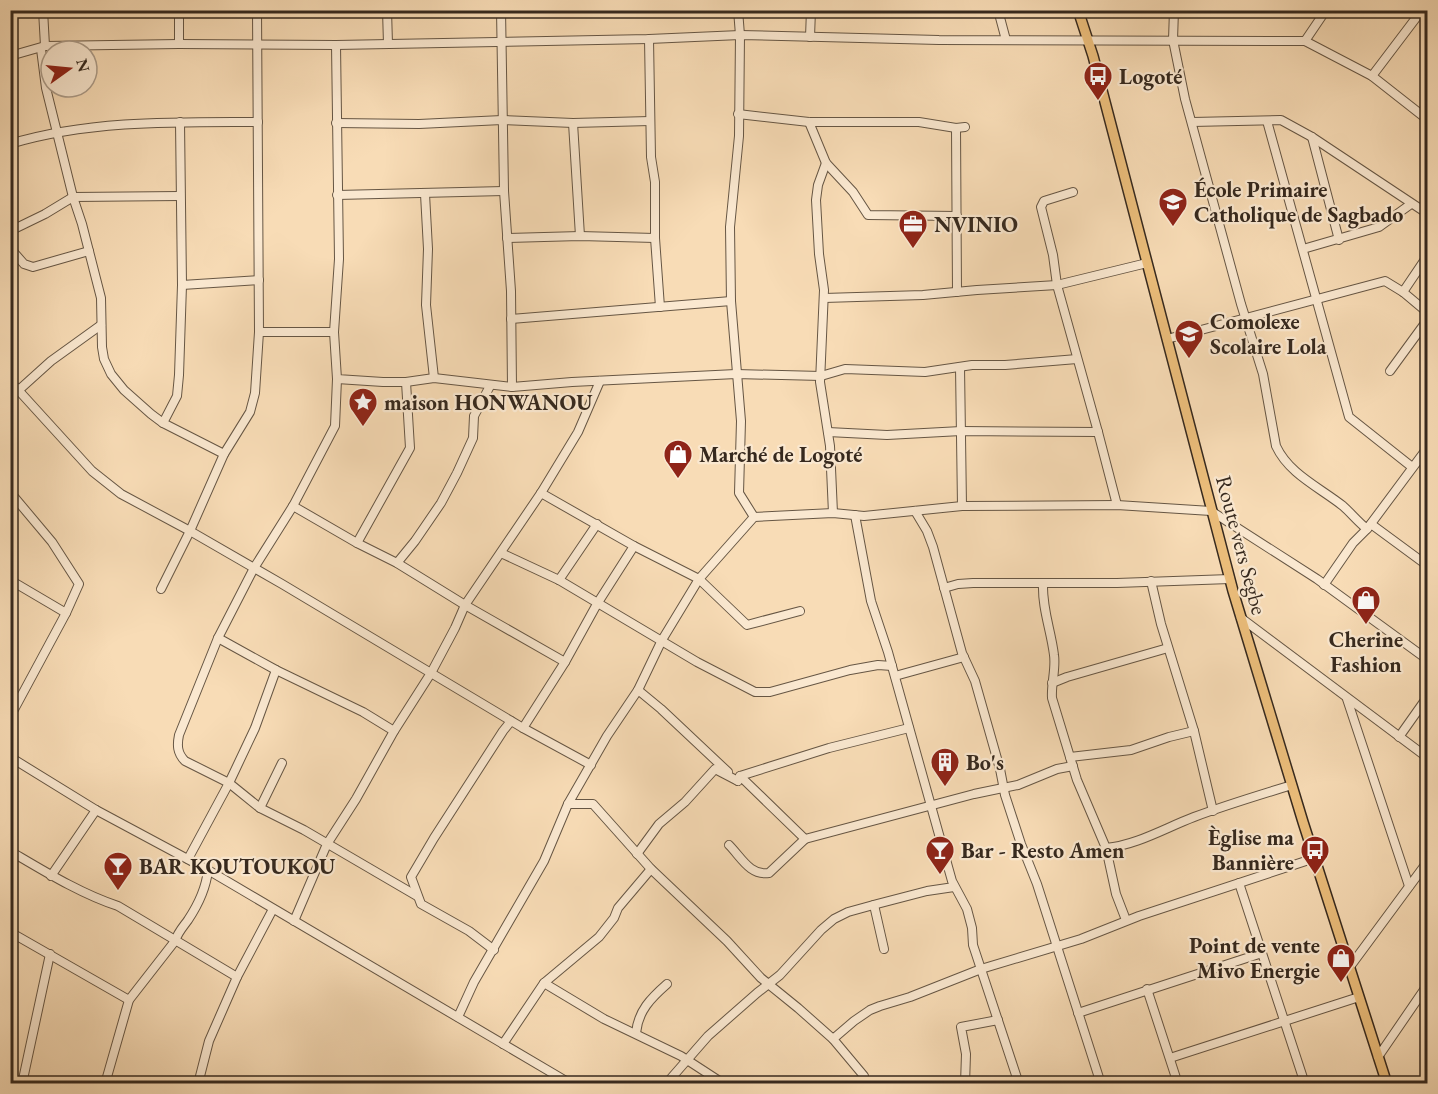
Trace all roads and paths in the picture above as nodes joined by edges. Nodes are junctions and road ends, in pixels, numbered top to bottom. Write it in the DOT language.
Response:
graph roads {
  1 [pos="43,10"];
  2 [pos="179,10"];
  3 [pos="256,10"];
  4 [pos="387,10"];
  5 [pos="501,10"];
  6 [pos="738,10"];
  7 [pos="811,10"];
  8 [pos="998,10"];
  9 [pos="1078,10"];
  10 [pos="1174,10"];
  11 [pos="1326,10"];
  12 [pos="1422,10"];
  13 [pos="740,35"];
  14 [pos="810,37"];
  15 [pos="43,39"];
  16 [pos="649,39"];
  17 [pos="1006,40"];
  18 [pos="1173,40"];
  19 [pos="501,41"];
  20 [pos="1305,41"];
  21 [pos="1088,42"];
  22 [pos="179,44"];
  23 [pos="388,44"];
  24 [pos="256,45"];
  25 [pos="336,45"];
  26 [pos="99,46"];
  27 [pos="39,49"];
  28 [pos="10,56"];
  29 [pos="1372,76"];
  30 [pos="49,99"];
  31 [pos="738,114"];
  32 [pos="502,120"];
  33 [pos="1267,120"];
  34 [pos="1428,120"];
  35 [pos="650,121"];
  36 [pos="180,122"];
  37 [pos="258,122"];
  38 [pos="809,122"];
  39 [pos="1192,122"];
  40 [pos="336,123"];
  41 [pos="573,123"];
  42 [pos="965,127"];
  43 [pos="956,128"];
  44 [pos="58,133"];
  45 [pos="1312,137"];
  46 [pos="10,144"];
  47 [pos="826,163"];
  48 [pos="504,191"];
  49 [pos="1073,192"];
  50 [pos="425,194"];
  51 [pos="337,195"];
  52 [pos="180,196"];
  53 [pos="73,197"];
  54 [pos="1411,204"];
  55 [pos="1428,214"];
  56 [pos="957,216"];
  57 [pos="10,231"];
  58 [pos="580,236"];
  59 [pos="507,238"];
  60 [pos="655,238"];
  61 [pos="1339,240"];
  62 [pos="10,248"];
  63 [pos="1303,249"];
  64 [pos="89,251"];
  65 [pos="1428,255"];
  66 [pos="1147,263"];
  67 [pos="259,280"];
  68 [pos="182,285"];
  69 [pos="1056,285"];
  70 [pos="957,292"];
  71 [pos="1403,292"];
  72 [pos="824,298"];
  73 [pos="1317,299"];
  74 [pos="731,301"];
  75 [pos="660,307"];
  76 [pos="1428,313"];
  77 [pos="1246,318"];
  78 [pos="511,319"];
  79 [pos="1428,320"];
  80 [pos="101,325"];
  81 [pos="259,332"];
  82 [pos="334,332"];
  83 [pos="1167,339"];
  84 [pos="1077,358"];
  85 [pos="960,367"];
  86 [pos="1390,371"];
  87 [pos="736,374"];
  88 [pos="820,376"];
  89 [pos="434,378"];
  90 [pos="337,379"];
  91 [pos="10,381"];
  92 [pos="600,381"];
  93 [pos="406,382"];
  94 [pos="490,386"];
  95 [pos="512,387"];
  96 [pos="20,390"];
  97 [pos="10,398"];
  98 [pos="163,423"];
  99 [pos="962,431"];
  100 [pos="828,432"];
  101 [pos="1098,432"];
  102 [pos="1428,447"];
  103 [pos="224,454"];
  104 [pos="1412,467"];
  105 [pos="11,493"];
  106 [pos="541,493"];
  107 [pos="1117,505"];
  108 [pos="293,506"];
  109 [pos="962,506"];
  110 [pos="915,511"];
  111 [pos="1211,511"];
  112 [pos="833,513"];
  113 [pos="855,515"];
  114 [pos="754,517"];
  115 [pos="597,524"];
  116 [pos="1369,527"];
  117 [pos="190,531"];
  118 [pos="357,543"];
  119 [pos="634,546"];
  120 [pos="501,553"];
  121 [pos="397,563"];
  122 [pos="1428,566"];
  123 [pos="254,568"];
  124 [pos="699,579"];
  125 [pos="1230,579"];
  126 [pos="10,580"];
  127 [pos="559,580"];
  128 [pos="1151,580"];
  129 [pos="1043,583"];
  130 [pos="1324,585"];
  131 [pos="944,588"];
  132 [pos="161,589"];
  133 [pos="597,604"];
  134 [pos="465,605"];
  135 [pos="800,611"];
  136 [pos="66,614"];
  137 [pos="1241,618"];
  138 [pos="218,638"];
  139 [pos="662,640"];
  140 [pos="1167,648"];
  141 [pos="964,657"];
  142 [pos="1428,660"];
  143 [pos="565,662"];
  144 [pos="892,666"];
  145 [pos="276,670"];
  146 [pos="431,673"];
  147 [pos="895,676"];
  148 [pos="1052,683"];
  149 [pos="638,690"];
  150 [pos="1428,696"];
  151 [pos="1347,698"];
  152 [pos="10,717"];
  153 [pos="511,721"];
  154 [pos="524,728"];
  155 [pos="909,728"];
  156 [pos="394,731"];
  157 [pos="1194,731"];
  158 [pos="1399,737"];
  159 [pos="10,757"];
  160 [pos="1070,757"];
  161 [pos="1428,758"];
  162 [pos="282,763"];
  163 [pos="591,765"];
  164 [pos="1072,766"];
  165 [pos="739,779"];
  166 [pos="229,783"];
  167 [pos="1292,785"];
  168 [pos="1003,788"];
  169 [pos="568,804"];
  170 [pos="931,805"];
  171 [pos="260,807"];
  172 [pos="96,810"];
  173 [pos="1213,811"];
  174 [pos="805,839"];
  175 [pos="327,844"];
  176 [pos="729,845"];
  177 [pos="1106,848"];
  178 [pos="10,851"];
  179 [pos="637,855"];
  180 [pos="1315,858"];
  181 [pos="188,859"];
  182 [pos="1428,861"];
  183 [pos="651,869"];
  184 [pos="208,870"];
  185 [pos="51,876"];
  186 [pos="1239,883"];
  187 [pos="1409,886"];
  188 [pos="954,887"];
  189 [pos="417,896"];
  190 [pos="874,905"];
  191 [pos="273,909"];
  192 [pos="1126,920"];
  193 [pos="294,921"];
  194 [pos="10,932"];
  195 [pos="175,940"];
  196 [pos="1056,945"];
  197 [pos="884,949"];
  198 [pos="494,950"];
  199 [pos="1262,953"];
  200 [pos="50,954"];
  201 [pos="1349,968"];
  202 [pos="981,969"];
  203 [pos="237,977"];
  204 [pos="544,982"];
  205 [pos="667,984"];
  206 [pos="1428,984"];
  207 [pos="769,985"];
  208 [pos="1148,989"];
  209 [pos="1359,997"];
  210 [pos="129,1000"];
  211 [pos="1078,1013"];
  212 [pos="458,1017"];
  213 [pos="998,1020"];
  214 [pos="1284,1021"];
  215 [pos="636,1033"];
  216 [pos="833,1039"];
  217 [pos="503,1044"];
  218 [pos="1378,1057"];
  219 [pos="1170,1058"];
  220 [pos="686,1059"];
  221 [pos="864,1076"];
  222 [pos="22,1083"];
  223 [pos="105,1083"];
  224 [pos="198,1083"];
  225 [pos="571,1083"];
  226 [pos="666,1083"];
  227 [pos="724,1083"];
  228 [pos="964,1083"];
  229 [pos="1019,1083"];
  230 [pos="1101,1083"];
  231 [pos="1178,1083"];
  232 [pos="1305,1083"];
  233 [pos="1387,1083"];
  1 -- 15 [label="street"];
  2 -- 22 [label="street"];
  3 -- 24 [label="street"];
  4 -- 23 [label="street"];
  5 -- 19 [label="street"];
  6 -- 13 [label="street"];
  7 -- 14 [label="street"];
  8 -- 17 [label="street"];
  9 -- 21 [label="main road, Route vers Segbe"];
  10 -- 18 [label="street"];
  11 -- 20 [label="street"];
  12 -- 29 [label="street"];
  13 -- 14 [label="street"];
  13 -- 16 [label="street"];
  13 -- 31 [label="street"];
  14 -- 17 [label="street"];
  16 -- 19 [label="street"];
  16 -- 35 [label="street"];
  17 -- 21 [label="street"];
  18 -- 20 [label="street"];
  18 -- 21 [label="street"];
  18 -- 39 [label="street"];
  19 -- 23 [label="street"];
  19 -- 32 [label="street"];
  20 -- 29 [label="street"];
  21 -- 66 [label="main road, Route vers Segbe"];
  22 -- 24 [label="street"];
  22 -- 26 [label="street"];
  23 -- 25 [label="street"];
  24 -- 25 [label="street"];
  24 -- 37 [label="street"];
  25 -- 40 [label="street"];
  27 -- 28 [label="street"];
  29 -- 34 [label="street"];
  30 -- 44 [label="street"];
  31 -- 38 [label="street"];
  31 -- 74 [label="street"];
  32 -- 40 [label="street"];
  32 -- 41 [label="street"];
  32 -- 48 [label="street"];
  33 -- 39 [label="street"];
  33 -- 45 [label="street"];
  33 -- 63 [label="street"];
  35 -- 41 [label="street"];
  35 -- 60 [label="street"];
  36 -- 37 [label="street"];
  36 -- 44 [label="street"];
  36 -- 52 [label="street"];
  37 -- 67 [label="street"];
  38 -- 43 [label="street"];
  38 -- 47 [label="street"];
  39 -- 77 [label="street"];
  40 -- 51 [label="street"];
  41 -- 58 [label="street"];
  42 -- 43 [label="street"];
  43 -- 56 [label="street"];
  44 -- 46 [label="street"];
  44 -- 53 [label="street"];
  45 -- 54 [label="street"];
  45 -- 61 [label="street"];
  47 -- 56 [label="street"];
  47 -- 72 [label="street"];
  48 -- 50 [label="street"];
  48 -- 59 [label="street"];
  49 -- 69 [label="street"];
  50 -- 51 [label="street"];
  50 -- 89 [label="street"];
  51 -- 82 [label="street"];
  52 -- 53 [label="street"];
  52 -- 68 [label="street"];
  53 -- 57 [label="street"];
  53 -- 64 [label="street"];
  54 -- 55 [label="street"];
  54 -- 61 [label="street"];
  56 -- 70 [label="street"];
  58 -- 59 [label="street"];
  58 -- 60 [label="street"];
  59 -- 78 [label="street"];
  60 -- 75 [label="street"];
  61 -- 63 [label="street"];
  62 -- 64 [label="street"];
  63 -- 73 [label="street"];
  64 -- 80 [label="street"];
  65 -- 71 [label="street"];
  66 -- 69 [label="street"];
  66 -- 83 [label="main road, Route vers Segbe"];
  67 -- 68 [label="street"];
  67 -- 81 [label="street"];
  68 -- 98 [label="street"];
  69 -- 70 [label="street"];
  69 -- 84 [label="street"];
  70 -- 72 [label="street"];
  71 -- 73 [label="street"];
  71 -- 76 [label="street"];
  72 -- 88 [label="street"];
  73 -- 77 [label="street"];
  73 -- 104 [label="street"];
  74 -- 75 [label="street"];
  74 -- 87 [label="street"];
  75 -- 78 [label="street"];
  77 -- 83 [label="street"];
  77 -- 116 [label="street"];
  78 -- 95 [label="street"];
  79 -- 86 [label="street"];
  80 -- 96 [label="street"];
  80 -- 98 [label="street"];
  81 -- 82 [label="street"];
  81 -- 103 [label="street"];
  82 -- 90 [label="street"];
  83 -- 111 [label="main road, Route vers Segbe"];
  84 -- 85 [label="street"];
  84 -- 101 [label="street"];
  85 -- 88 [label="street"];
  85 -- 99 [label="street"];
  87 -- 88 [label="street"];
  87 -- 92 [label="street"];
  87 -- 114 [label="street"];
  88 -- 100 [label="street"];
  89 -- 93 [label="street"];
  89 -- 94 [label="street"];
  90 -- 93 [label="street"];
  90 -- 108 [label="street"];
  91 -- 96 [label="street"];
  92 -- 95 [label="street"];
  92 -- 106 [label="street"];
  93 -- 118 [label="street"];
  94 -- 95 [label="street"];
  94 -- 121 [label="street"];
  96 -- 97 [label="street"];
  96 -- 117 [label="street"];
  98 -- 103 [label="street"];
  99 -- 100 [label="street"];
  99 -- 101 [label="street"];
  99 -- 109 [label="street"];
  100 -- 112 [label="street"];
  101 -- 107 [label="street"];
  102 -- 104 [label="street"];
  103 -- 117 [label="street"];
  104 -- 116 [label="street"];
  105 -- 136 [label="street"];
  106 -- 115 [label="street"];
  106 -- 120 [label="street"];
  107 -- 109 [label="street"];
  107 -- 111 [label="street"];
  108 -- 118 [label="street"];
  108 -- 123 [label="street"];
  109 -- 110 [label="street"];
  110 -- 113 [label="street"];
  110 -- 131 [label="street"];
  111 -- 125 [label="main road, Route vers Segbe"];
  111 -- 130 [label="street"];
  112 -- 113 [label="street"];
  112 -- 114 [label="street"];
  113 -- 144 [label="street"];
  114 -- 124 [label="street"];
  115 -- 119 [label="street"];
  115 -- 127 [label="street"];
  116 -- 122 [label="street"];
  116 -- 130 [label="street"];
  117 -- 123 [label="street"];
  117 -- 132 [label="street"];
  118 -- 121 [label="street"];
  119 -- 124 [label="street"];
  119 -- 133 [label="street"];
  120 -- 127 [label="street"];
  120 -- 134 [label="street"];
  121 -- 134 [label="street"];
  123 -- 138 [label="street"];
  123 -- 146 [label="street"];
  124 -- 135 [label="street"];
  124 -- 139 [label="street"];
  125 -- 128 [label="street"];
  125 -- 137 [label="main road, Route vers Segbe"];
  126 -- 136 [label="street"];
  127 -- 133 [label="street"];
  128 -- 129 [label="street"];
  128 -- 140 [label="street"];
  129 -- 131 [label="street"];
  129 -- 148 [label="street"];
  130 -- 142 [label="street"];
  131 -- 141 [label="street"];
  133 -- 139 [label="street"];
  133 -- 143 [label="street"];
  134 -- 143 [label="street"];
  134 -- 146 [label="street"];
  136 -- 152 [label="street"];
  137 -- 151 [label="street"];
  137 -- 167 [label="main road, Route vers Segbe"];
  138 -- 145 [label="street"];
  138 -- 166 [label="street"];
  139 -- 144 [label="street"];
  139 -- 149 [label="street"];
  140 -- 148 [label="street"];
  140 -- 157 [label="street"];
  141 -- 147 [label="street"];
  141 -- 168 [label="street"];
  143 -- 154 [label="street"];
  144 -- 147 [label="street"];
  145 -- 156 [label="street"];
  145 -- 166 [label="street"];
  146 -- 153 [label="street"];
  146 -- 156 [label="street"];
  147 -- 155 [label="street"];
  148 -- 160 [label="street"];
  149 -- 163 [label="street"];
  149 -- 165 [label="street"];
  150 -- 158 [label="street"];
  151 -- 158 [label="street"];
  151 -- 187 [label="street"];
  153 -- 154 [label="street"];
  153 -- 189 [label="street"];
  154 -- 163 [label="street"];
  155 -- 165 [label="street"];
  155 -- 170 [label="street"];
  156 -- 175 [label="street"];
  157 -- 160 [label="street"];
  157 -- 173 [label="street"];
  158 -- 161 [label="street"];
  159 -- 172 [label="street"];
  160 -- 164 [label="street"];
  162 -- 171 [label="street"];
  163 -- 169 [label="street"];
  164 -- 168 [label="street"];
  164 -- 177 [label="street"];
  165 -- 174 [label="street"];
  165 -- 179 [label="street"];
  166 -- 171 [label="street"];
  166 -- 181 [label="street"];
  167 -- 173 [label="street"];
  167 -- 180 [label="main road, Route vers Segbe"];
  168 -- 170 [label="street"];
  168 -- 196 [label="street"];
  169 -- 179 [label="street"];
  169 -- 198 [label="street"];
  170 -- 174 [label="street"];
  170 -- 188 [label="street"];
  171 -- 175 [label="street"];
  172 -- 181 [label="street"];
  172 -- 185 [label="street"];
  173 -- 177 [label="street"];
  174 -- 176 [label="street"];
  175 -- 189 [label="street"];
  175 -- 193 [label="street"];
  177 -- 192 [label="street"];
  178 -- 185 [label="street"];
  179 -- 183 [label="street"];
  180 -- 186 [label="street"];
  180 -- 201 [label="main road, Route vers Segbe"];
  181 -- 184 [label="street"];
  182 -- 187 [label="street"];
  183 -- 204 [label="street"];
  183 -- 207 [label="street"];
  184 -- 191 [label="street"];
  184 -- 195 [label="street"];
  185 -- 195 [label="street"];
  186 -- 192 [label="street"];
  186 -- 199 [label="street"];
  187 -- 201 [label="street"];
  188 -- 190 [label="street"];
  188 -- 202 [label="street"];
  189 -- 198 [label="street"];
  190 -- 197 [label="street"];
  190 -- 207 [label="street"];
  191 -- 193 [label="street"];
  191 -- 203 [label="street"];
  192 -- 196 [label="street"];
  193 -- 212 [label="street"];
  194 -- 200 [label="street"];
  195 -- 203 [label="street"];
  195 -- 210 [label="street"];
  196 -- 202 [label="street"];
  196 -- 211 [label="street"];
  198 -- 212 [label="street"];
  199 -- 208 [label="street"];
  199 -- 214 [label="street"];
  200 -- 210 [label="street"];
  200 -- 222 [label="street"];
  201 -- 209 [label="main road, Route vers Segbe"];
  202 -- 213 [label="street"];
  202 -- 216 [label="street"];
  203 -- 224 [label="street"];
  204 -- 215 [label="street"];
  204 -- 217 [label="street"];
  205 -- 215 [label="street"];
  206 -- 218 [label="street"];
  207 -- 216 [label="street"];
  207 -- 220 [label="street"];
  208 -- 211 [label="street"];
  208 -- 219 [label="street"];
  209 -- 214 [label="street"];
  209 -- 218 [label="main road, Route vers Segbe"];
  210 -- 223 [label="street"];
  211 -- 230 [label="street"];
  212 -- 217 [label="street"];
  213 -- 228 [label="street"];
  213 -- 229 [label="street"];
  214 -- 219 [label="street"];
  214 -- 232 [label="street"];
  215 -- 220 [label="street"];
  216 -- 221 [label="street"];
  217 -- 225 [label="street"];
  218 -- 233 [label="main road, Route vers Segbe"];
  219 -- 231 [label="street"];
  220 -- 226 [label="street"];
  220 -- 227 [label="street"];
}
